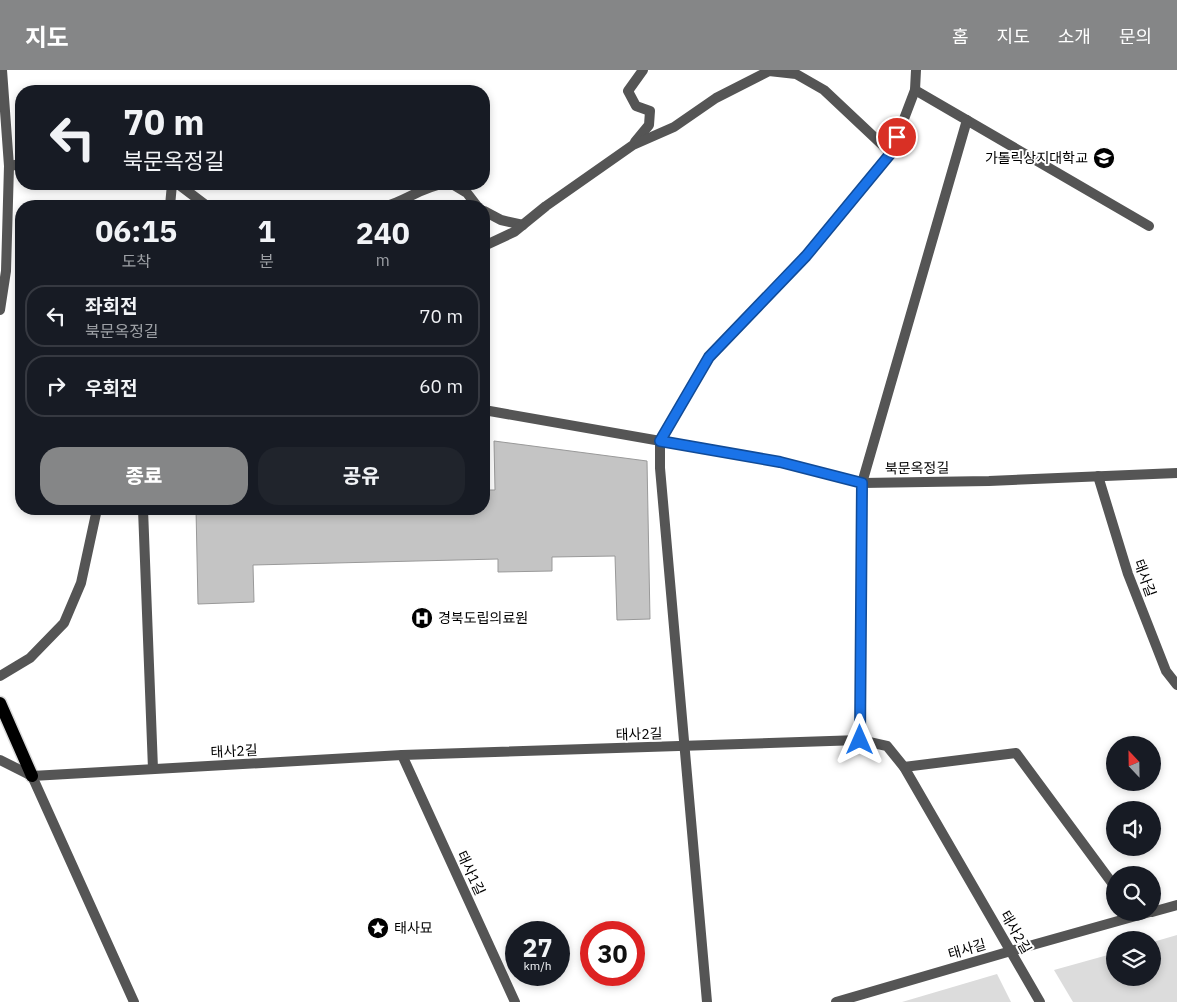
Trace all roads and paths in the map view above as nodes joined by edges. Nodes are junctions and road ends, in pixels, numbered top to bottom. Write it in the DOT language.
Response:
graph roads {
  1 [pos="2,70"];
  2 [pos="643,70"];
  3 [pos="916,70"];
  4 [pos="915,90"];
  5 [pos="967,120"];
  6 [pos="633,145"];
  7 [pos="891,153"];
  8 [pos="15,165"];
  9 [pos="9,166"];
  10 [pos="186,190"];
  11 [pos="424,190"];
  12 [pos="462,190"];
  13 [pos="199,200"];
  14 [pos="400,200"];
  15 [pos="472,200"];
  16 [pos="490,214"];
  17 [pos="523,225"];
  18 [pos="1149,226"];
  19 [pos="490,243"];
  20 [pos="0,310"];
  21 [pos="490,411"];
  22 [pos="660,441"];
  23 [pos="1177,473"];
  24 [pos="1098,476"];
  25 [pos="862,483"];
  26 [pos="96,515"];
  27 [pos="143,515"];
  28 [pos="0,676"];
  29 [pos="1177,685"];
  30 [pos="0,703"];
  31 [pos="860,740"];
  32 [pos="685,746"];
  33 [pos="402,755"];
  34 [pos="0,760"];
  35 [pos="904,767"];
  36 [pos="153,769"];
  37 [pos="32,776"];
  38 [pos="1106,875"];
  39 [pos="1177,905"];
  40 [pos="1161,909"];
  41 [pos="1112,921"];
  42 [pos="1011,951"];
  43 [pos="134,1002"];
  44 [pos="515,1002"];
  45 [pos="707,1002"];
  46 [pos="836,1002"];
  47 [pos="1040,1002"];
  1 -- 9 [label="street"];
  2 -- 6 [label="street"];
  3 -- 4 [label="street"];
  4 -- 5 [label="street"];
  4 -- 7 [label="street"];
  5 -- 18 [label="street"];
  5 -- 25 [label="street"];
  6 -- 7 [label="street"];
  6 -- 17 [label="street"];
  7 -- 22 [label="street"];
  8 -- 9 [label="street"];
  9 -- 20 [label="street"];
  10 -- 13 [label="street"];
  11 -- 14 [label="street"];
  12 -- 15 [label="street"];
  16 -- 17 [label="street"];
  17 -- 19 [label="street"];
  21 -- 22 [label="street, 북문옥정길"];
  22 -- 25 [label="street, 북문옥정길"];
  22 -- 32 [label="street"];
  23 -- 24 [label="street, 북문옥정길"];
  24 -- 25 [label="street, 북문옥정길"];
  24 -- 29 [label="street, 태사길"];
  25 -- 31 [label="street"];
  26 -- 28 [label="street"];
  27 -- 36 [label="street"];
  30 -- 37 [label="main road"];
  31 -- 32 [label="street, 태사2길"];
  31 -- 35 [label="street, 태사2길"];
  32 -- 33 [label="street, 태사2길"];
  32 -- 45 [label="street"];
  33 -- 36 [label="street, 태사2길"];
  33 -- 44 [label="street, 태사1길"];
  34 -- 37 [label="street"];
  35 -- 38 [label="street"];
  35 -- 42 [label="street, 태사2길"];
  36 -- 37 [label="street, 태사2길"];
  37 -- 43 [label="street"];
  39 -- 40 [label="street, 태사길"];
  41 -- 42 [label="street, 태사길"];
  42 -- 46 [label="street, 태사길"];
  42 -- 47 [label="street, 태사2길"];
}
